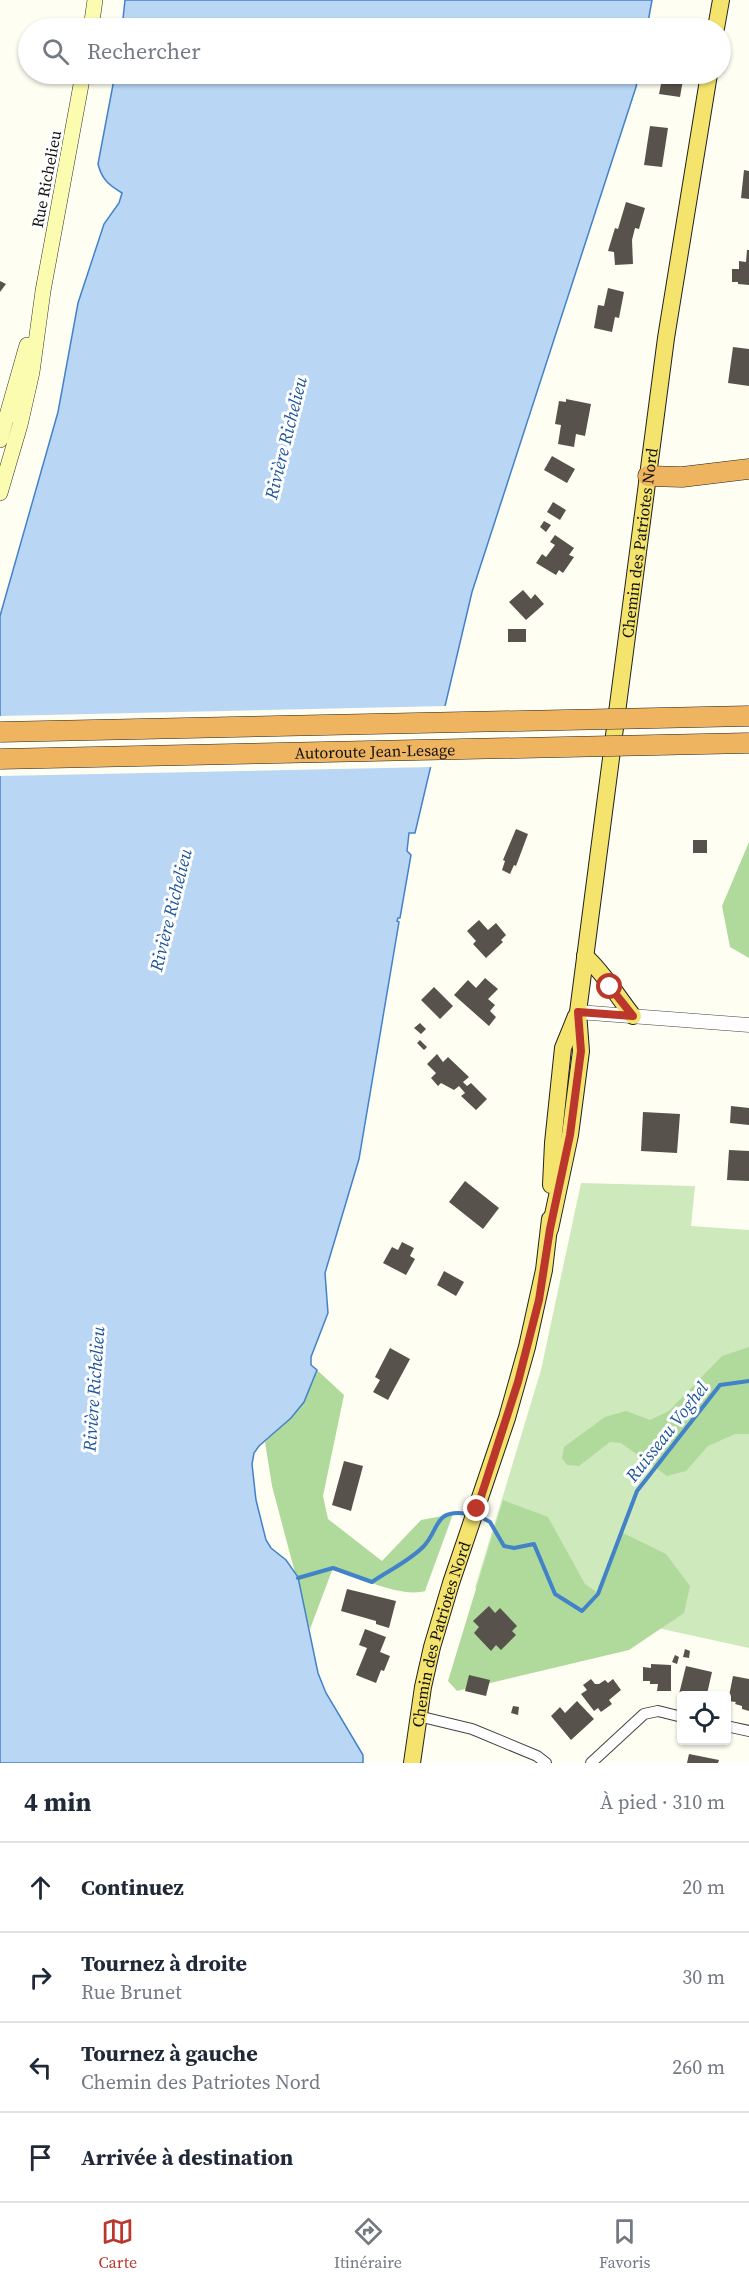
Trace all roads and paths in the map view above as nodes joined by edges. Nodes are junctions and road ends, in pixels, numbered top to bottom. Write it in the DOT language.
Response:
graph roads {
  1 [pos="95,0"];
  2 [pos="721,0"];
  3 [pos="92,18"];
  4 [pos="718,18"];
  5 [pos="81,84"];
  6 [pos="707,84"];
  7 [pos="43,291"];
  8 [pos="0,441"];
  9 [pos="749,469"];
  10 [pos="648,476"];
  11 [pos="0,493"];
  12 [pos="749,716"];
  13 [pos="0,732"];
  14 [pos="749,743"];
  15 [pos="0,759"];
  16 [pos="585,956"];
  17 [pos="578,1012"];
  18 [pos="633,1016"];
  19 [pos="749,1025"];
  20 [pos="418,1716"];
  21 [pos="677,1716"];
  22 [pos="731,1727"];
  23 [pos="749,1731"];
  24 [pos="412,1763"];
  25 [pos="546,1763"];
  26 [pos="591,1763"];
  1 -- 3 [label="main road"];
  2 -- 4 [label="main road"];
  5 -- 7 [label="main road, Rue Richelieu"];
  6 -- 10 [label="main road, Chemin des Patriotes Nord"];
  7 -- 8 [label="main road, Rue Richelieu"];
  7 -- 11 [label="main road, Rue Richelieu"];
  9 -- 10 [label="highway"];
  10 -- 16 [label="main road, Chemin des Patriotes Nord"];
  12 -- 13 [label="highway, Autoroute Jean-Lesage, bridge"];
  14 -- 15 [label="highway, Autoroute Jean-Lesage, bridge"];
  16 -- 17 [label="main road, Chemin des Patriotes Nord"];
  16 -- 18 [label="main road"];
  17 -- 18 [label="street"];
  17 -- 20 [label="main road, Chemin des Patriotes Nord"];
  18 -- 19 [label="street"];
  20 -- 24 [label="main road, Chemin des Patriotes Nord"];
  20 -- 25 [label="street"];
  21 -- 26 [label="street"];
  22 -- 23 [label="street"];
}
